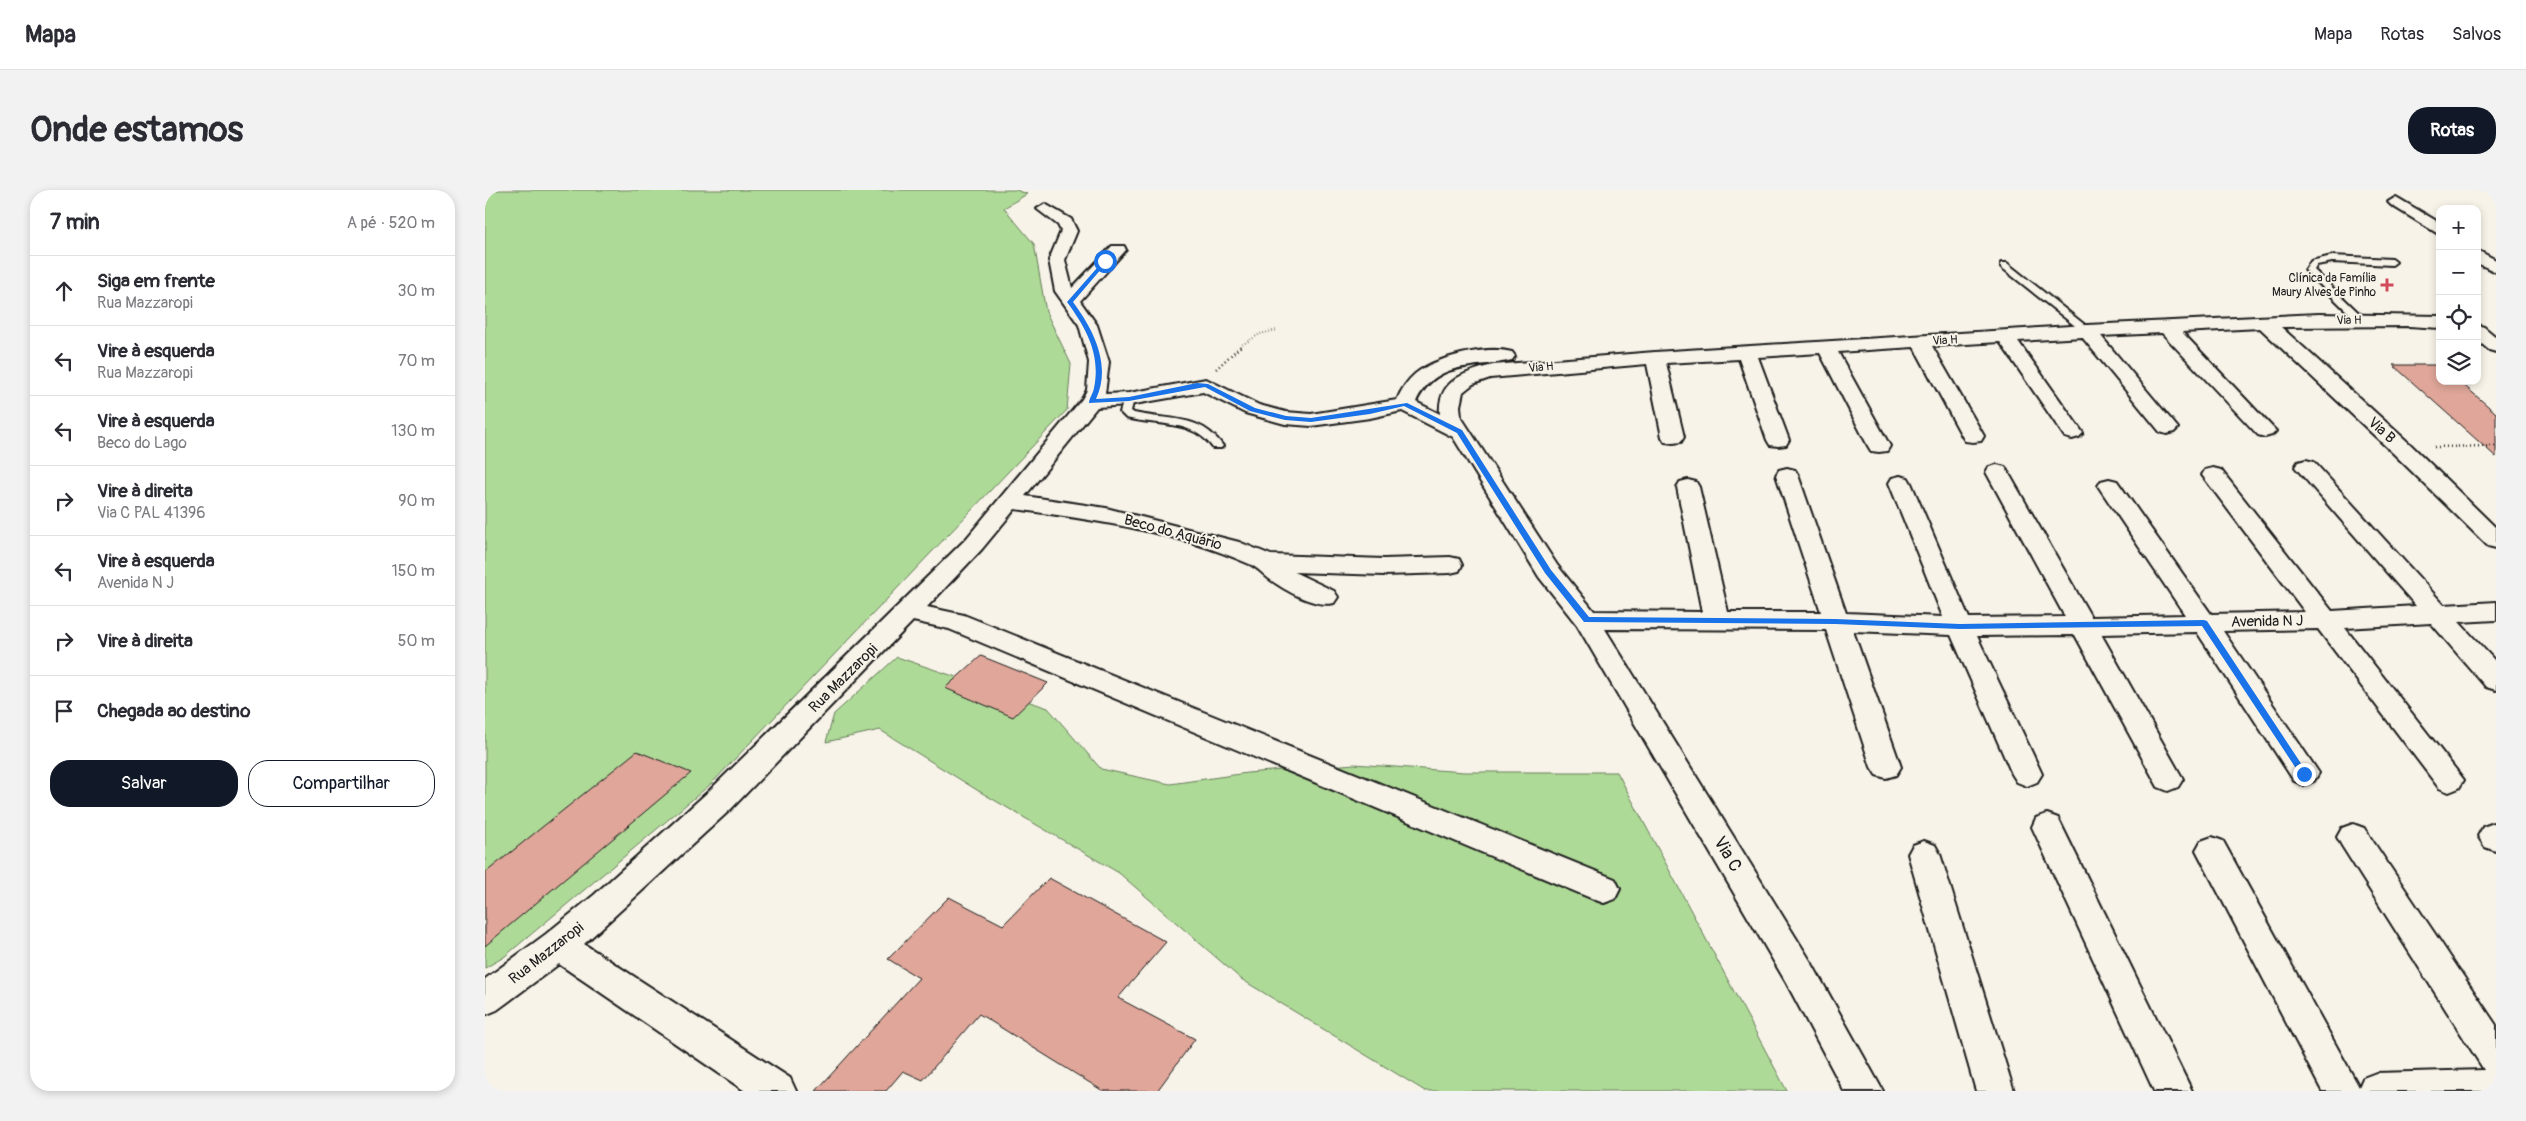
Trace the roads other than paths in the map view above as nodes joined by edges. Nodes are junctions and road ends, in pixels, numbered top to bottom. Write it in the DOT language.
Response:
graph roads {
  1 [pos="2396,202"];
  2 [pos="1045,209"];
  3 [pos="2436,227"];
  4 [pos="1118,250"];
  5 [pos="2481,260"];
  6 [pos="2392,262"];
  7 [pos="2004,265"];
  8 [pos="2493,275"];
  9 [pos="1070,302"];
  10 [pos="2360,319"];
  11 [pos="2436,322"];
  12 [pos="2265,323"];
  13 [pos="2481,324"];
  14 [pos="2496,324"];
  15 [pos="2167,327"];
  16 [pos="2087,331"];
  17 [pos="2481,334"];
  18 [pos="2005,336"];
  19 [pos="1920,341"];
  20 [pos="2496,346"];
  21 [pos="1826,347"];
  22 [pos="1746,352"];
  23 [pos="1655,358"];
  24 [pos="1539,367"];
  25 [pos="1455,389"];
  26 [pos="1129,399"];
  27 [pos="1091,401"];
  28 [pos="1405,404"];
  29 [pos="2167,428"];
  30 [pos="2265,431"];
  31 [pos="1460,432"];
  32 [pos="2072,433"];
  33 [pos="1973,436"];
  34 [pos="1673,437"];
  35 [pos="1778,440"];
  36 [pos="1217,446"];
  37 [pos="1879,446"];
  38 [pos="2306,467"];
  39 [pos="1997,472"];
  40 [pos="2213,474"];
  41 [pos="1787,475"];
  42 [pos="1900,483"];
  43 [pos="2109,486"];
  44 [pos="1688,487"];
  45 [pos="1009,501"];
  46 [pos="2496,541"];
  47 [pos="1268,563"];
  48 [pos="1450,565"];
  49 [pos="1325,597"];
  50 [pos="2496,611"];
  51 [pos="909,612"];
  52 [pos="2439,616"];
  53 [pos="1587,620"];
  54 [pos="1717,620"];
  55 [pos="2324,620"];
  56 [pos="1835,621"];
  57 [pos="2204,623"];
  58 [pos="2084,626"];
  59 [pos="1960,627"];
  60 [pos="2496,680"];
  61 [pos="1886,767"];
  62 [pos="2027,774"];
  63 [pos="2304,774"];
  64 [pos="2168,779"];
  65 [pos="2449,780"];
  66 [pos="2047,827"];
  67 [pos="2353,837"];
  68 [pos="2212,850"];
  69 [pos="1924,854"];
  70 [pos="1605,889"];
  71 [pos="558,945"];
  72 [pos="485,999"];
  73 [pos="2496,1057"];
  74 [pos="2496,1088"];
  75 [pos="777,1091"];
  76 [pos="1864,1091"];
  77 [pos="1995,1091"];
  78 [pos="2173,1091"];
  79 [pos="2342,1091"];
  80 [pos="2376,1091"];
  1 -- 3 [label="street"];
  2 -- 9 [label="street, Rua Mazzaropi"];
  4 -- 9 [label="street"];
  5 -- 8 [label="street"];
  6 -- 10 [label="lane"];
  7 -- 16 [label="lane"];
  9 -- 27 [label="street, Rua Mazzaropi"];
  10 -- 11 [label="street, Via H"];
  10 -- 12 [label="street, Via H"];
  12 -- 15 [label="street, Via H"];
  12 -- 46 [label="street, Via B"];
  13 -- 14 [label="street"];
  15 -- 16 [label="street, Via H"];
  15 -- 30 [label="street"];
  16 -- 18 [label="street, Via H"];
  16 -- 29 [label="street"];
  17 -- 20 [label="street"];
  18 -- 19 [label="street, Via H"];
  18 -- 32 [label="street"];
  19 -- 21 [label="street, Via H"];
  19 -- 33 [label="street"];
  21 -- 22 [label="street, Via H"];
  21 -- 37 [label="street"];
  22 -- 23 [label="street, Via H"];
  22 -- 35 [label="street"];
  23 -- 24 [label="street, Via H"];
  23 -- 34 [label="street"];
  24 -- 25 [label="street, Via H"];
  24 -- 28 [label="street"];
  25 -- 31 [label="street, Via C"];
  26 -- 27 [label="street"];
  26 -- 28 [label="street"];
  26 -- 36 [label="lane"];
  27 -- 45 [label="street, Rua Mazzaropi"];
  28 -- 31 [label="street"];
  31 -- 53 [label="street, Via C"];
  38 -- 52 [label="street"];
  39 -- 58 [label="street"];
  40 -- 55 [label="street"];
  41 -- 56 [label="street"];
  42 -- 59 [label="street"];
  43 -- 57 [label="street"];
  44 -- 54 [label="street"];
  45 -- 47 [label="street, Beco do Aquário"];
  45 -- 51 [label="street, Rua Mazzaropi"];
  47 -- 48 [label="street"];
  47 -- 49 [label="street, Beco do Aquário"];
  50 -- 52 [label="street, Avenida N J"];
  51 -- 70 [label="street"];
  51 -- 71 [label="street, Rua Mazzaropi"];
  52 -- 55 [label="street, Avenida N J"];
  52 -- 60 [label="street"];
  53 -- 54 [label="street, Avenida N J"];
  53 -- 76 [label="street, Via C"];
  54 -- 56 [label="street, Avenida N J"];
  55 -- 57 [label="street, Avenida N J"];
  55 -- 65 [label="street"];
  56 -- 59 [label="street, Avenida N J"];
  56 -- 61 [label="street"];
  57 -- 58 [label="street, Avenida N J"];
  57 -- 63 [label="street"];
  58 -- 59 [label="street, Avenida N J"];
  58 -- 64 [label="street"];
  59 -- 62 [label="street"];
  66 -- 78 [label="street"];
  67 -- 73 [label="street"];
  68 -- 79 [label="street"];
  69 -- 77 [label="street"];
  71 -- 72 [label="street, Rua Mazzaropi"];
  71 -- 75 [label="street"];
  74 -- 80 [label="street"];
}
